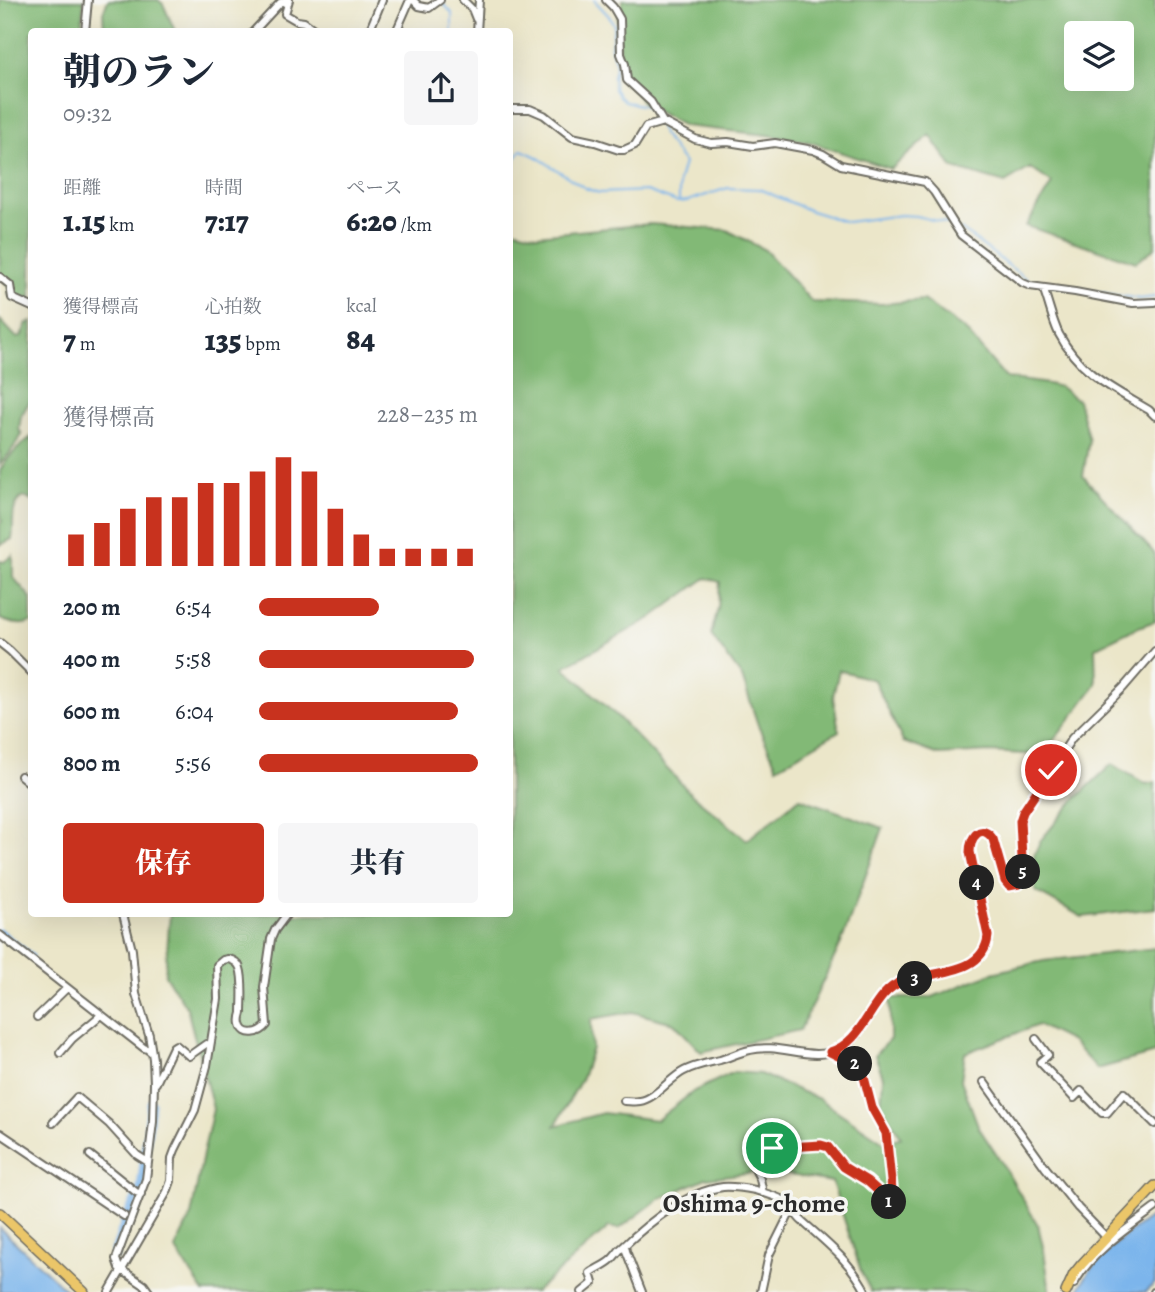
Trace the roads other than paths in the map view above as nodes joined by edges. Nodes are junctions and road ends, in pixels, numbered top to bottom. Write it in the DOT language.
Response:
graph roads {
  1 [pos="88,0"];
  2 [pos="288,0"];
  3 [pos="382,0"];
  4 [pos="412,0"];
  5 [pos="463,0"];
  6 [pos="479,0"];
  7 [pos="606,0"];
  8 [pos="440,1"];
  9 [pos="85,28"];
  10 [pos="257,28"];
  11 [pos="312,28"];
  12 [pos="371,28"];
  13 [pos="398,28"];
  14 [pos="477,28"];
  15 [pos="513,108"];
  16 [pos="663,122"];
  17 [pos="0,277"];
  18 [pos="1044,288"];
  19 [pos="1155,302"];
  20 [pos="28,305"];
  21 [pos="1155,415"];
  22 [pos="0,643"];
  23 [pos="1155,651"];
  24 [pos="28,669"];
  25 [pos="21,776"];
  26 [pos="28,782"];
  27 [pos="123,917"];
  28 [pos="285,917"];
  29 [pos="0,935"];
  30 [pos="67,988"];
  31 [pos="101,1015"];
  32 [pos="37,1017"];
  33 [pos="1036,1039"];
  34 [pos="206,1044"];
  35 [pos="152,1052"];
  36 [pos="830,1052"];
  37 [pos="60,1053"];
  38 [pos="984,1082"];
  39 [pos="154,1083"];
  40 [pos="624,1101"];
  41 [pos="52,1123"];
  42 [pos="1155,1124"];
  43 [pos="0,1133"];
  44 [pos="90,1154"];
  45 [pos="146,1161"];
  46 [pos="1155,1186"];
  47 [pos="138,1193"];
  48 [pos="763,1193"];
  49 [pos="1155,1208"];
  50 [pos="792,1209"];
  51 [pos="0,1213"];
  52 [pos="124,1216"];
  53 [pos="1107,1238"];
  54 [pos="625,1245"];
  55 [pos="122,1271"];
  56 [pos="84,1292"];
  57 [pos="109,1292"];
  58 [pos="149,1292"];
  59 [pos="582,1292"];
  60 [pos="642,1292"];
  61 [pos="761,1292"];
  62 [pos="866,1292"];
  63 [pos="1068,1292"];
  1 -- 9 [label="street"];
  2 -- 10 [label="street"];
  2 -- 11 [label="street"];
  3 -- 12 [label="street"];
  4 -- 8 [label="street"];
  4 -- 13 [label="street"];
  5 -- 14 [label="street"];
  6 -- 14 [label="street"];
  7 -- 16 [label="street"];
  15 -- 16 [label="street"];
  16 -- 18 [label="street"];
  17 -- 20 [label="street"];
  18 -- 19 [label="street"];
  18 -- 21 [label="street"];
  22 -- 24 [label="street"];
  23 -- 36 [label="street"];
  25 -- 26 [label="street"];
  27 -- 35 [label="street"];
  28 -- 55 [label="street"];
  29 -- 30 [label="street"];
  30 -- 31 [label="street"];
  30 -- 32 [label="street"];
  31 -- 35 [label="street"];
  31 -- 37 [label="street"];
  33 -- 42 [label="street"];
  34 -- 39 [label="street"];
  35 -- 39 [label="street"];
  36 -- 40 [label="street"];
  36 -- 48 [label="street"];
  38 -- 53 [label="street"];
  39 -- 45 [label="street"];
  41 -- 45 [label="street"];
  43 -- 52 [label="street"];
  44 -- 47 [label="street"];
  45 -- 47 [label="street"];
  46 -- 53 [label="highway"];
  47 -- 55 [label="street"];
  48 -- 50 [label="street"];
  48 -- 54 [label="street"];
  49 -- 63 [label="street"];
  50 -- 61 [label="street"];
  50 -- 62 [label="street"];
  51 -- 56 [label="highway"];
  53 -- 63 [label="highway"];
  54 -- 59 [label="street"];
  54 -- 60 [label="street"];
  55 -- 57 [label="street"];
  55 -- 58 [label="street"];
}
